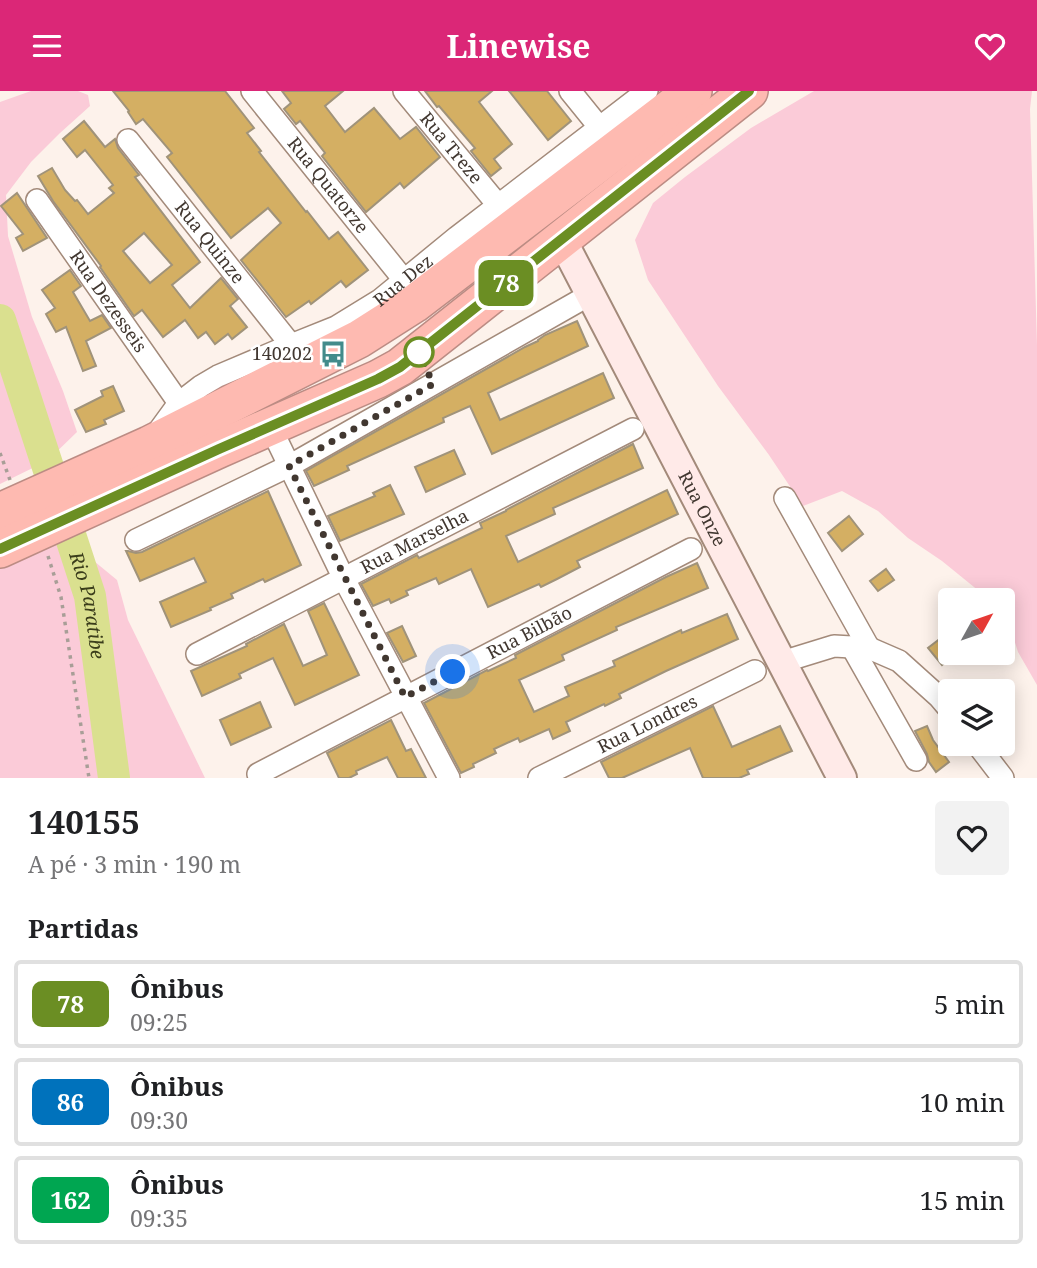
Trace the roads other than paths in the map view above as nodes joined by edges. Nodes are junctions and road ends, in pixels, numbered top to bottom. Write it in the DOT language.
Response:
graph roads {
  1 [pos="252,91"];
  2 [pos="404,91"];
  3 [pos="570,91"];
  4 [pos="749,91"];
  5 [pos="670,94"];
  6 [pos="600,128"];
  7 [pos="128,140"];
  8 [pos="37,200"];
  9 [pos="498,205"];
  10 [pos="562,240"];
  11 [pos="473,242"];
  12 [pos="513,277"];
  13 [pos="404,280"];
  14 [pos="577,302"];
  15 [pos="291,345"];
  16 [pos="179,403"];
  17 [pos="270,426"];
  18 [pos="633,429"];
  19 [pos="149,445"];
  20 [pos="289,466"];
  21 [pos="101,484"];
  22 [pos="785,498"];
  23 [pos="0,512"];
  24 [pos="46,516"];
  25 [pos="136,540"];
  26 [pos="0,549"];
  27 [pos="691,549"];
  28 [pos="344,579"];
  29 [pos="861,647"];
  30 [pos="197,654"];
  31 [pos="782,662"];
  32 [pos="755,671"];
  33 [pos="938,696"];
  34 [pos="405,697"];
  35 [pos="987,756"];
  36 [pos="916,760"];
  37 [pos="258,774"];
  38 [pos="449,778"];
  39 [pos="538,778"];
  40 [pos="842,778"];
  41 [pos="1003,778"];
  1 -- 13 [label="street, Rua Quatorze"];
  2 -- 9 [label="street, Rua Treze"];
  3 -- 6 [label="street"];
  4 -- 10 [label="highway"];
  5 -- 6 [label="street, Rua Dez"];
  5 -- 11 [label="highway"];
  6 -- 9 [label="street, Rua Dez"];
  7 -- 15 [label="street, Rua Quinze"];
  8 -- 16 [label="street, Rua Dezesseis"];
  9 -- 11 [label="street, Rua Dez"];
  10 -- 12 [label="highway"];
  10 -- 31 [label="street, Rua Onze"];
  11 -- 12 [label="highway"];
  11 -- 13 [label="street, Rua Dez"];
  11 -- 19 [label="highway"];
  12 -- 17 [label="highway"];
  13 -- 15 [label="street, Rua Dez"];
  14 -- 20 [label="street"];
  15 -- 16 [label="street, Rua Dez"];
  16 -- 19 [label="street, Rua Dez"];
  17 -- 20 [label="street"];
  17 -- 21 [label="highway"];
  18 -- 28 [label="street, Rua Marselha"];
  19 -- 21 [label="highway"];
  20 -- 25 [label="street"];
  20 -- 28 [label="street"];
  21 -- 24 [label="highway"];
  22 -- 29 [label="street"];
  23 -- 24 [label="highway"];
  24 -- 26 [label="highway"];
  27 -- 34 [label="street, Rua Bilbão"];
  28 -- 30 [label="street, Rua Marselha"];
  28 -- 34 [label="street"];
  29 -- 31 [label="street"];
  29 -- 33 [label="street"];
  29 -- 36 [label="street"];
  31 -- 40 [label="street, Rua Onze"];
  32 -- 39 [label="street, Rua Londres"];
  34 -- 37 [label="street, Rua Bilbão"];
  34 -- 38 [label="street"];
  35 -- 41 [label="street"];
}
